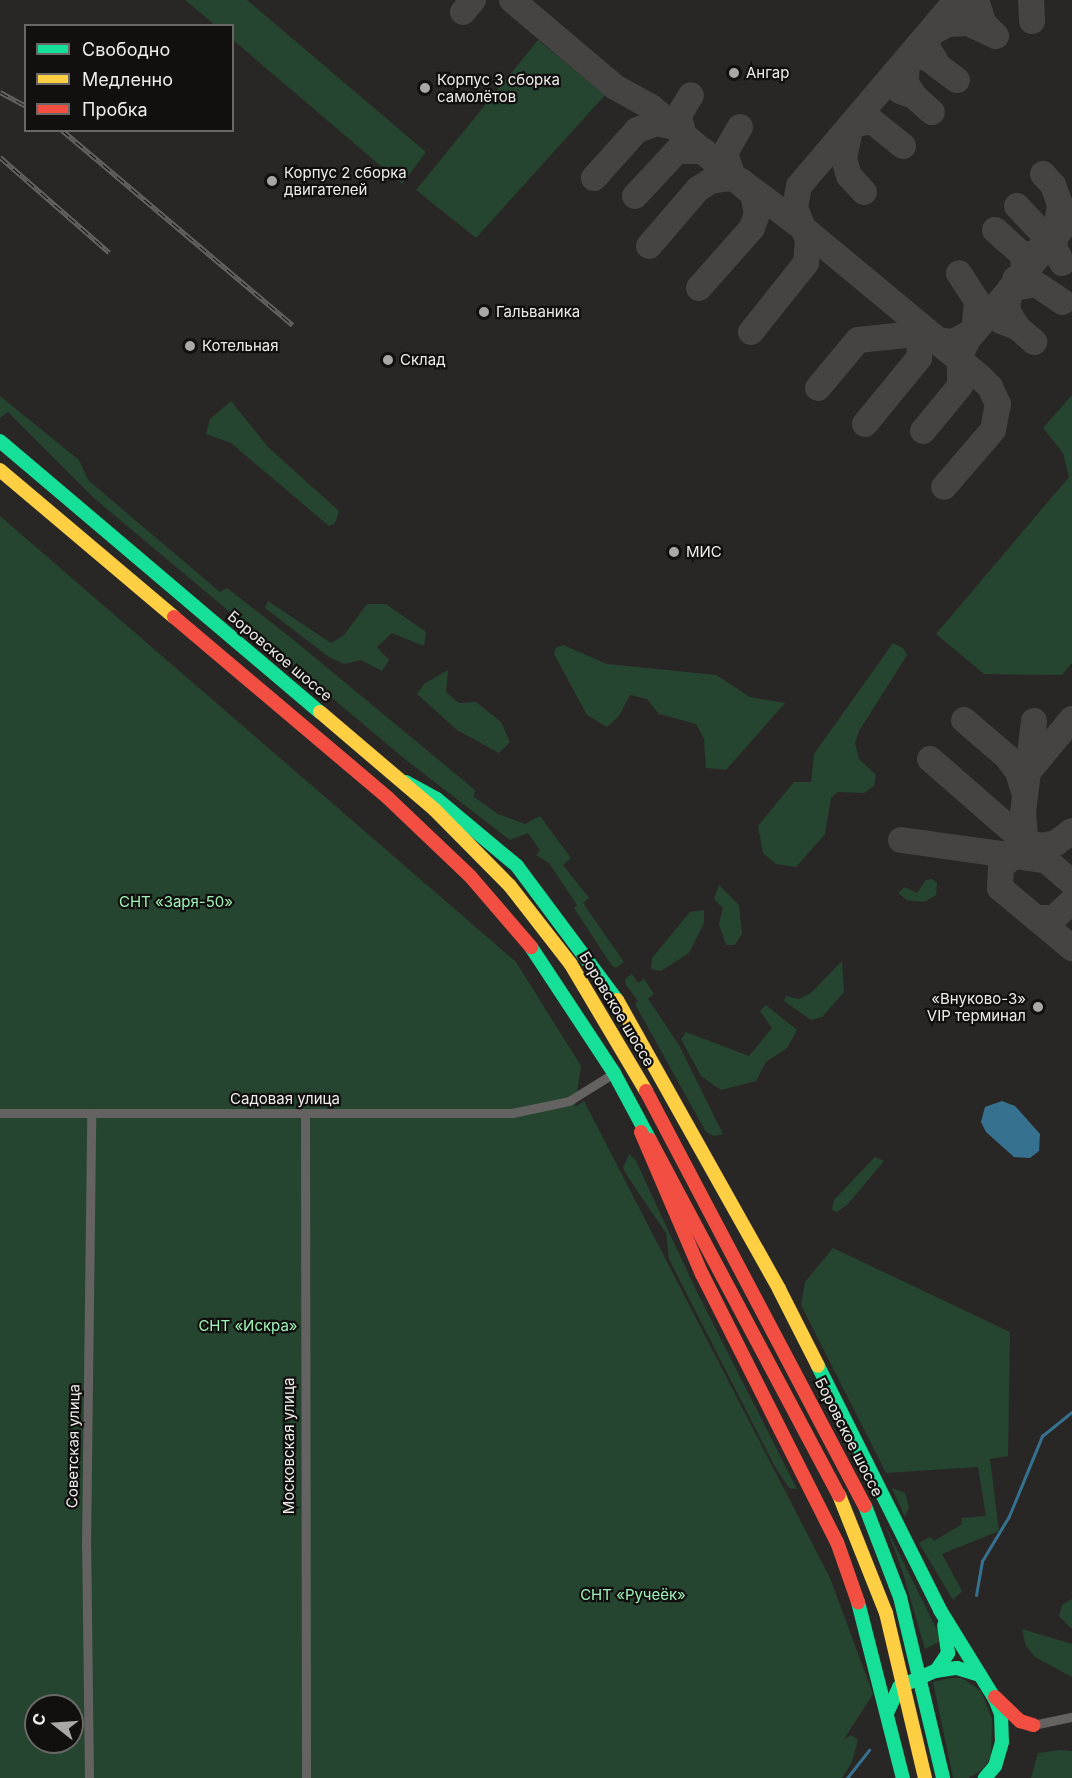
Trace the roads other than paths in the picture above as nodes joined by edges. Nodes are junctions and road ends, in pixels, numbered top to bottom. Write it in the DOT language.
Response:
graph roads {
  1 [pos="0,441"];
  2 [pos="0,470"];
  3 [pos="401,780"];
  4 [pos="614,1073"];
  5 [pos="635,1112"];
  6 [pos="0,1113"];
  7 [pos="91,1114"];
  8 [pos="305,1114"];
  9 [pos="941,1612"];
  10 [pos="936,1671"];
  11 [pos="980,1675"];
  12 [pos="993,1696"];
  13 [pos="887,1713"];
  14 [pos="1072,1717"];
  15 [pos="1033,1725"];
  16 [pos="1000,1751"];
  17 [pos="89,1778"];
  18 [pos="306,1778"];
  19 [pos="901,1778"];
  20 [pos="925,1778"];
  21 [pos="943,1778"];
  22 [pos="985,1778"];
  23 [pos="998,1778"];
  1 -- 3 [label="main road, Боровское шоссе"];
  2 -- 4 [label="main road"];
  3 -- 9 [label="main road"];
  3 -- 21 [label="main road, Боровское шоссе"];
  4 -- 5 [label="main road"];
  4 -- 8 [label="street, Садовая улица"];
  5 -- 13 [label="main road"];
  5 -- 20 [label="main road"];
  6 -- 7 [label="street, Садовая улица"];
  7 -- 8 [label="street, Садовая улица"];
  7 -- 17 [label="street, Советская улица"];
  8 -- 18 [label="street, Московская улица"];
  9 -- 10 [label="main road"];
  9 -- 11 [label="main road"];
  10 -- 11 [label="main road"];
  10 -- 13 [label="main road"];
  11 -- 12 [label="main road"];
  12 -- 15 [label="main road"];
  12 -- 16 [label="main road"];
  13 -- 19 [label="main road"];
  14 -- 15 [label="street"];
  15 -- 16 [label="main road"];
  16 -- 22 [label="main road"];
  16 -- 23 [label="main road"];
}
